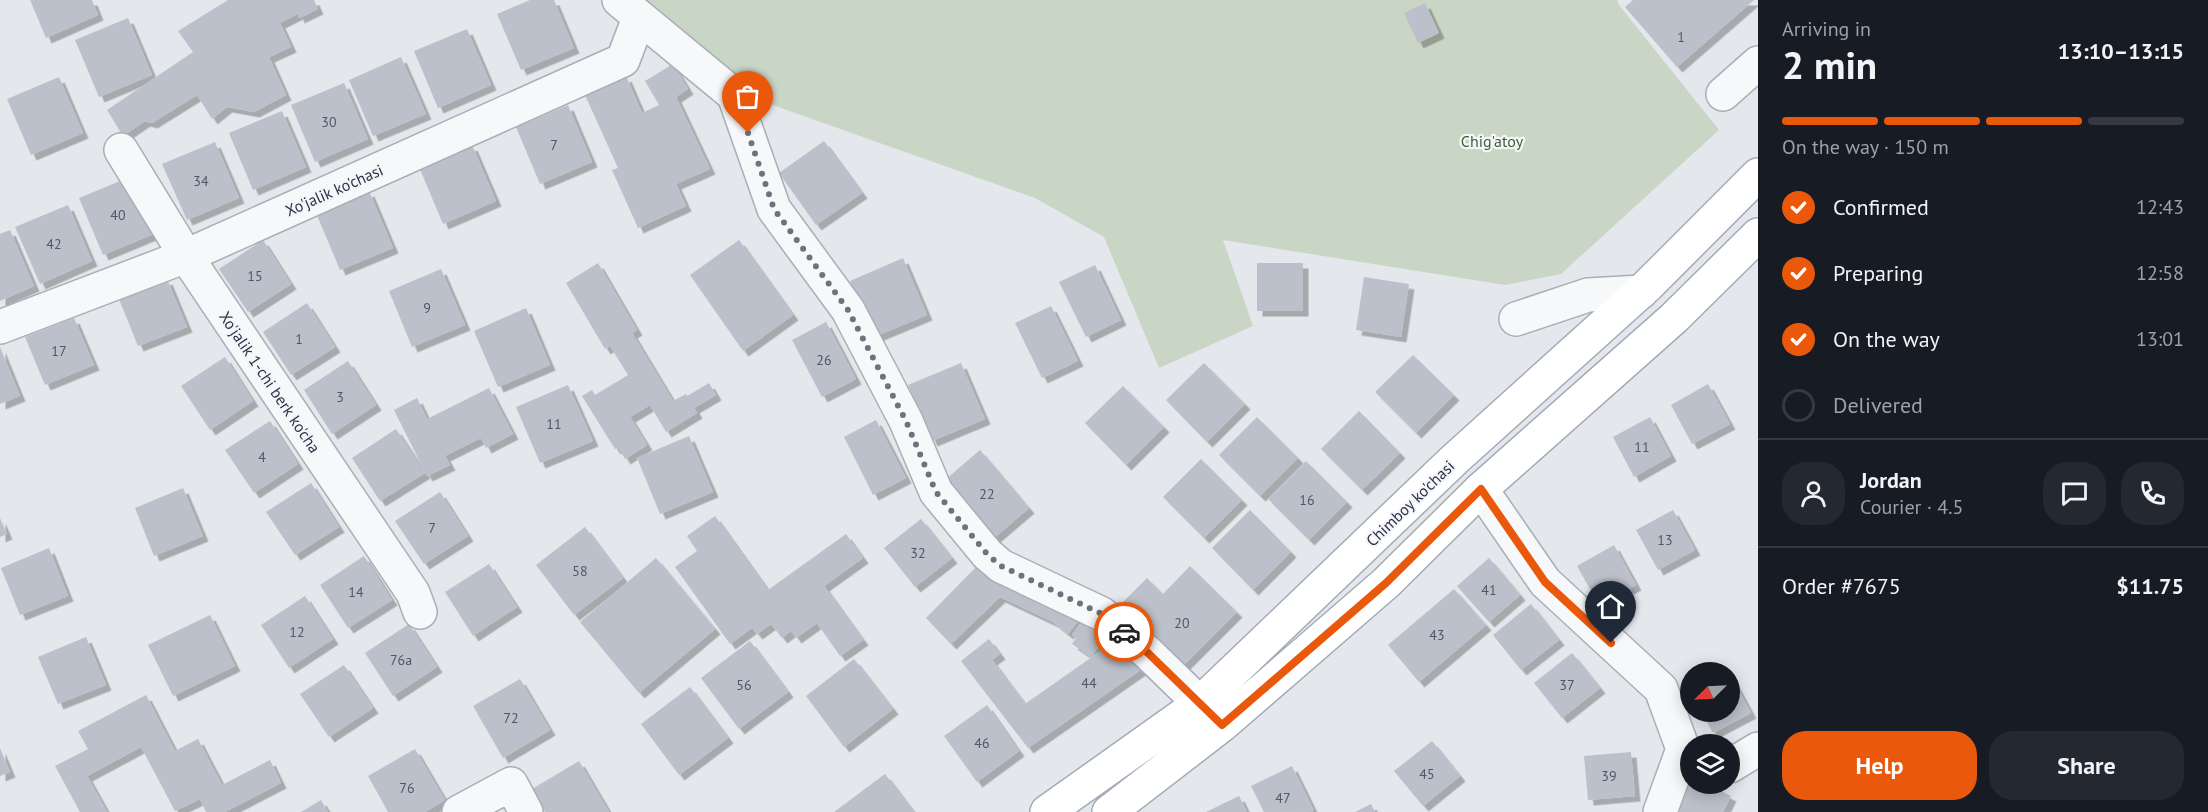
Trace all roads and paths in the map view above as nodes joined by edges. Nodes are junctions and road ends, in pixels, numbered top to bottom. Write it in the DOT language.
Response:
graph roads {
  1 [pos="629,6"];
  2 [pos="1758,63"];
  3 [pos="1723,94"];
  4 [pos="121,150"];
  5 [pos="1758,176"];
  6 [pos="1758,235"];
  7 [pos="186,256"];
  8 [pos="1641,292"];
  9 [pos="1516,319"];
  10 [pos="0,327"];
  11 [pos="1481,489"];
  12 [pos="420,612"];
  13 [pos="1211,714"];
  14 [pos="1680,734"];
  15 [pos="1758,749"];
  16 [pos="1740,760"];
  17 [pos="1680,767"];
  18 [pos="459,812"];
  19 [pos="526,812"];
  20 [pos="1047,812"];
  21 [pos="1109,812"];
  22 [pos="1660,812"];
  1 -- 7 [label="street, Xo'jalik ko'chasi"];
  1 -- 13 [label="street, Xo'jalik ko'chasi"];
  2 -- 3 [label="street"];
  4 -- 7 [label="street, Xo'jalik 1-chi berk ko'cha"];
  5 -- 8 [label="main road, Chimboy ko'chasi"];
  6 -- 11 [label="main road, Chimboy ko'chasi"];
  7 -- 10 [label="street, Xo'jalik ko'chasi"];
  7 -- 12 [label="street, Xo'jalik 1-chi berk ko'cha"];
  8 -- 9 [label="street"];
  8 -- 13 [label="main road, Chimboy ko'chasi"];
  11 -- 13 [label="main road, Chimboy ko'chasi"];
  11 -- 14 [label="street"];
  13 -- 20 [label="main road, Chimboy ko'chasi"];
  13 -- 21 [label="main road, Chimboy ko'chasi"];
  15 -- 16 [label="street"];
  17 -- 22 [label="street"];
  18 -- 19 [label="street"];
}
